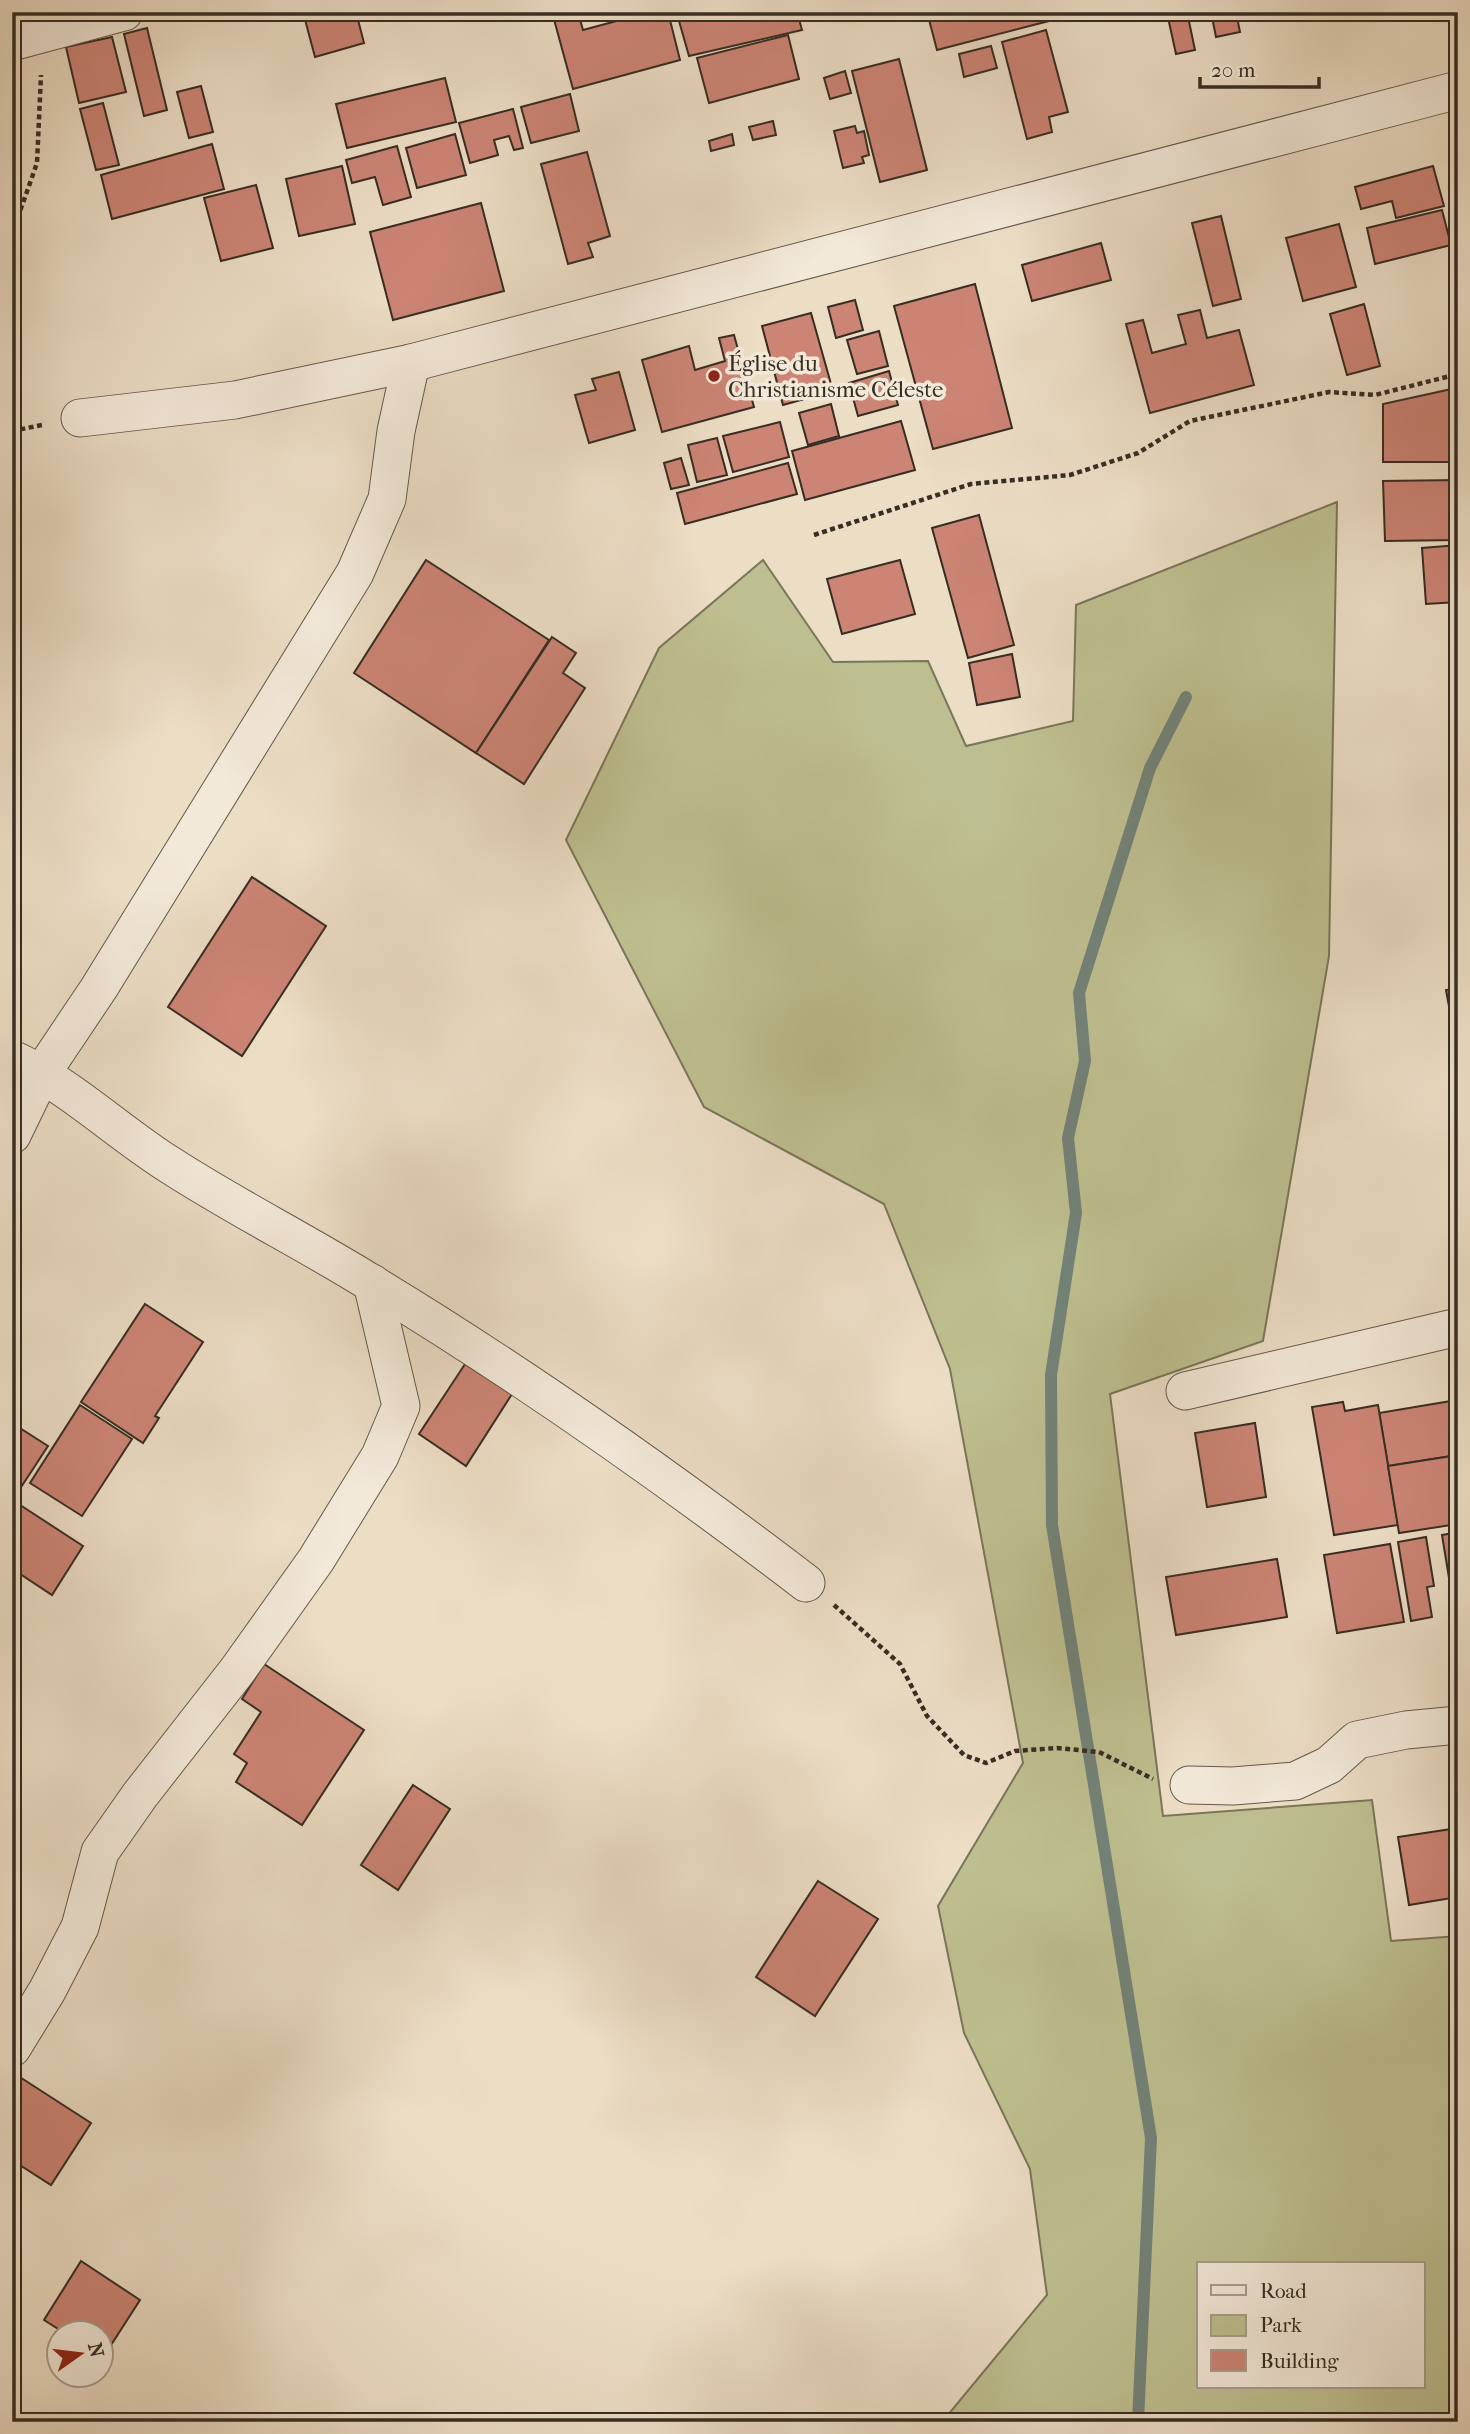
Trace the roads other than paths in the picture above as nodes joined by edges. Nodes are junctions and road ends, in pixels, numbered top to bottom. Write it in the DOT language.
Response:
graph roads {
  1 [pos="124,12"];
  2 [pos="27,39"];
  3 [pos="1458,90"];
  4 [pos="411,363"];
  5 [pos="80,418"];
  6 [pos="27,1066"];
  7 [pos="12,1135"];
  8 [pos="372,1283"];
  9 [pos="1458,1327"];
  10 [pos="1185,1391"];
  11 [pos="806,1583"];
  12 [pos="1458,1725"];
  13 [pos="1189,1785"];
  14 [pos="12,2048"];
  1 -- 2 [label="street"];
  3 -- 4 [label="street"];
  4 -- 5 [label="street"];
  4 -- 6 [label="street"];
  6 -- 7 [label="street"];
  6 -- 8 [label="street"];
  8 -- 11 [label="street"];
  8 -- 14 [label="street"];
  9 -- 10 [label="street"];
  12 -- 13 [label="street"];
}
